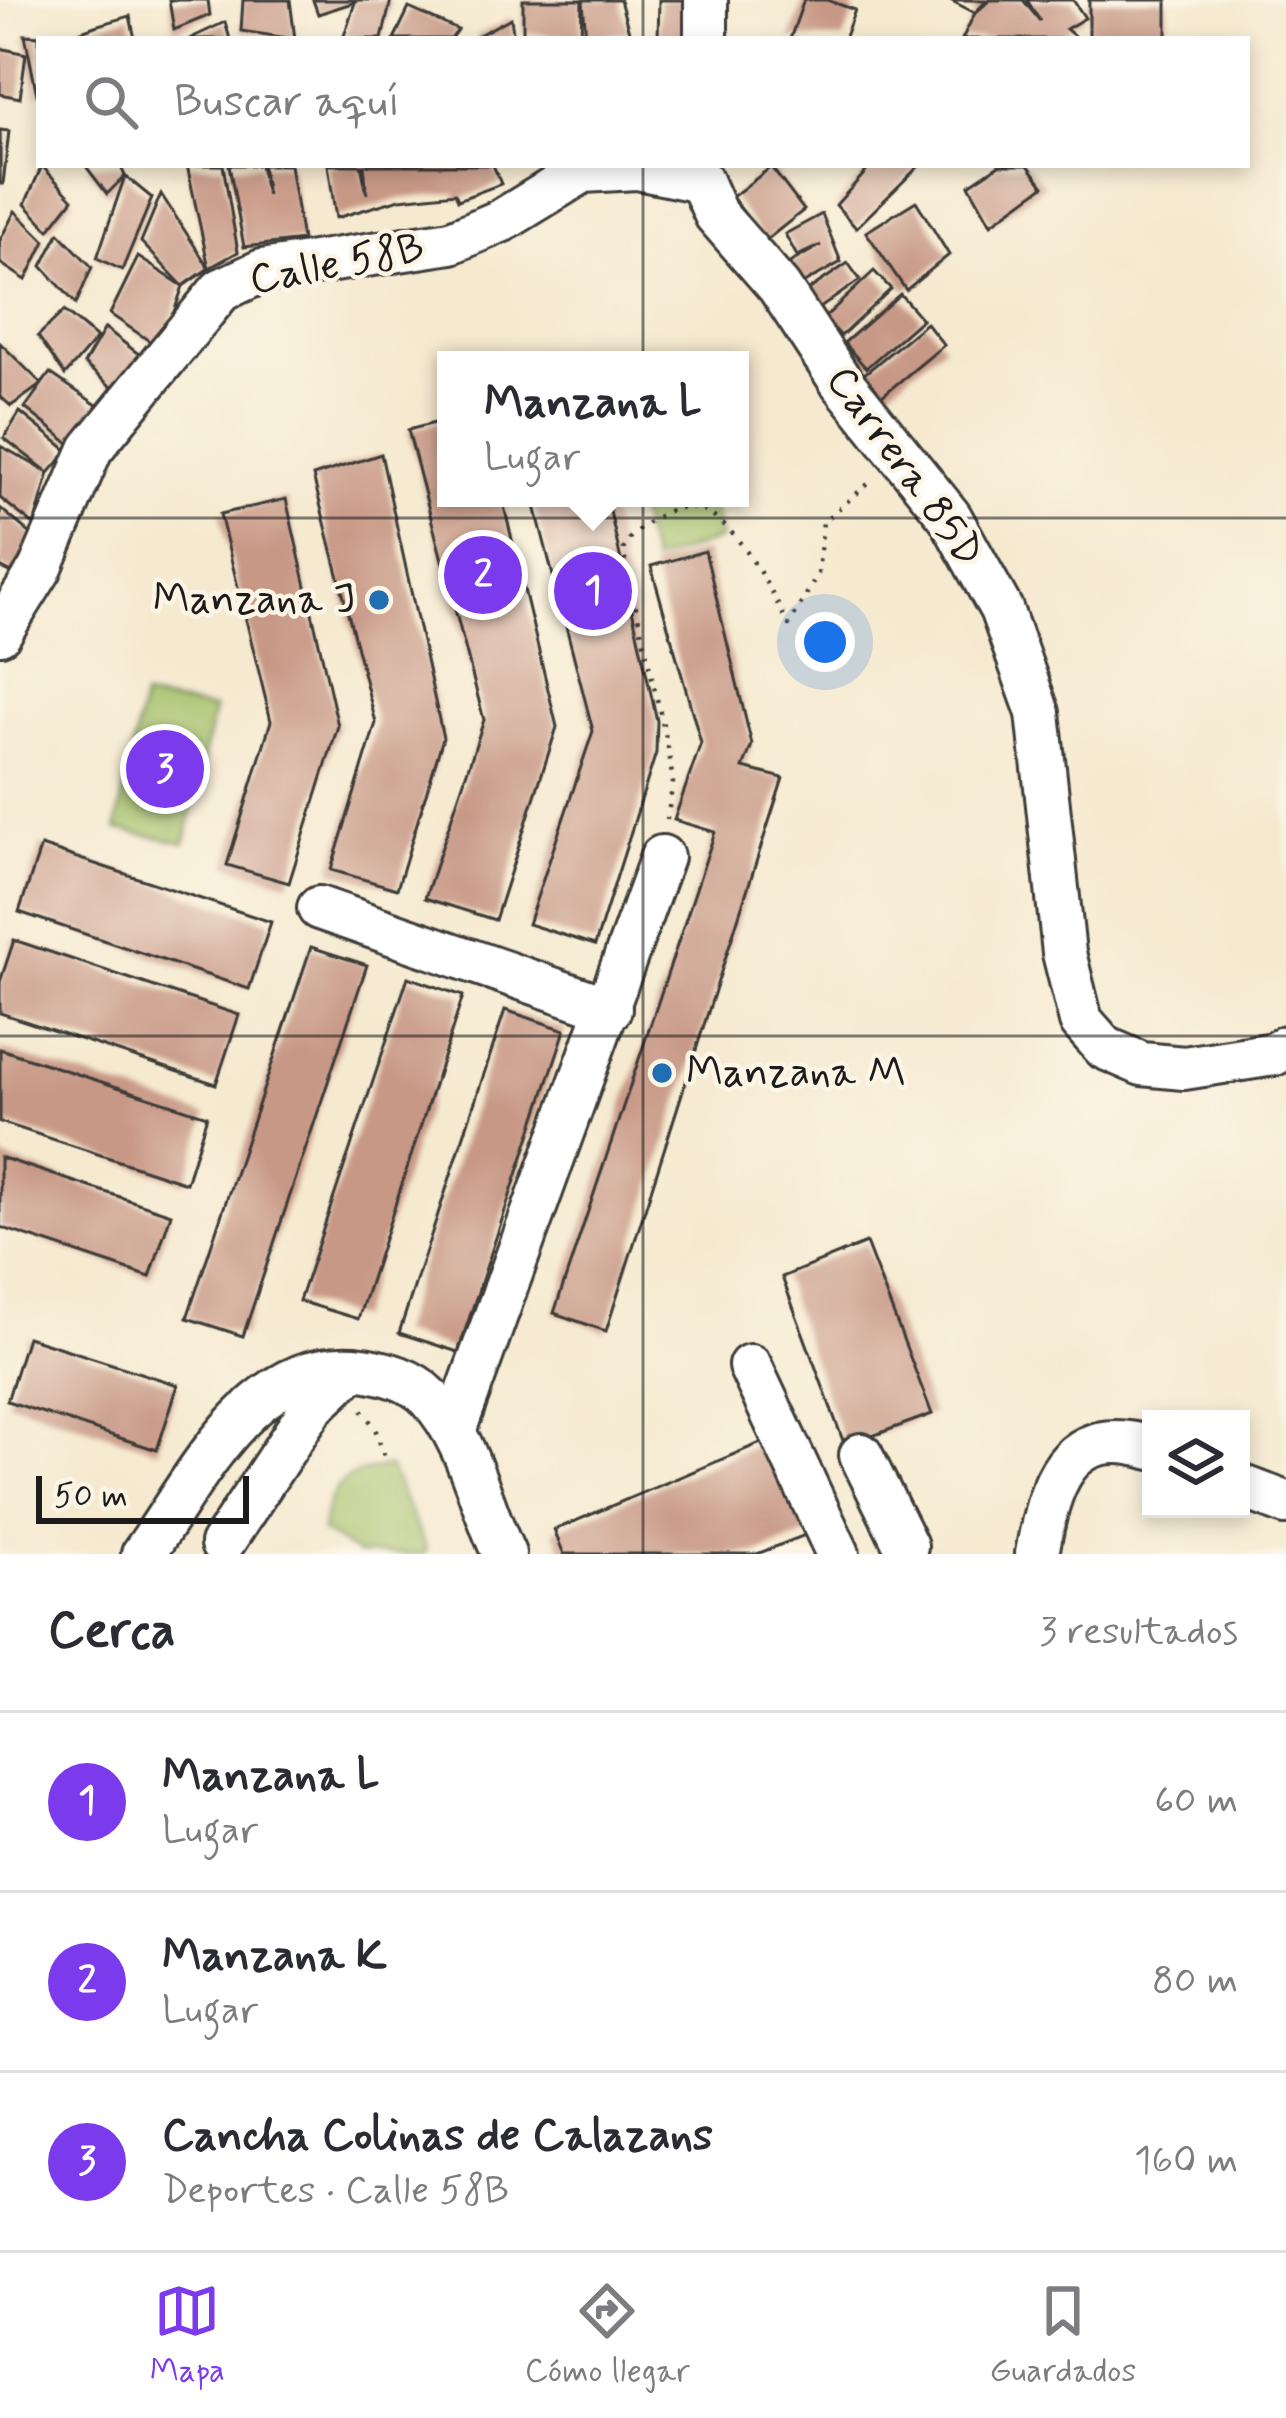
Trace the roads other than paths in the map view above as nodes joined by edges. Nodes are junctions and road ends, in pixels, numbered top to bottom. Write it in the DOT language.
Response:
graph roads {
  1 [pos="706,0"];
  2 [pos="706,36"];
  3 [pos="702,173"];
  4 [pos="0,633"];
  5 [pos="662,857"];
  6 [pos="319,908"];
  7 [pos="610,1009"];
  8 [pos="1286,1047"];
  9 [pos="750,1366"];
  10 [pos="341,1379"];
  11 [pos="454,1431"];
  12 [pos="1142,1445"];
  13 [pos="861,1455"];
  14 [pos="1250,1489"];
  15 [pos="1286,1503"];
  16 [pos="153,1540"];
  17 [pos="235,1549"];
  18 [pos="905,1551"];
  19 [pos="504,1554"];
  20 [pos="838,1554"];
  21 [pos="1037,1554"];
  1 -- 2 [label="street"];
  3 -- 4 [label="street, Calle 58B"];
  3 -- 8 [label="street, Carrera 85D"];
  5 -- 7 [label="street"];
  6 -- 7 [label="street"];
  7 -- 11 [label="street"];
  9 -- 20 [label="street"];
  10 -- 11 [label="street"];
  10 -- 16 [label="street"];
  10 -- 17 [label="street"];
  11 -- 19 [label="street"];
  12 -- 21 [label="street"];
  13 -- 18 [label="street"];
  14 -- 15 [label="street"];
  16 -- 17 [label="street"];
}
